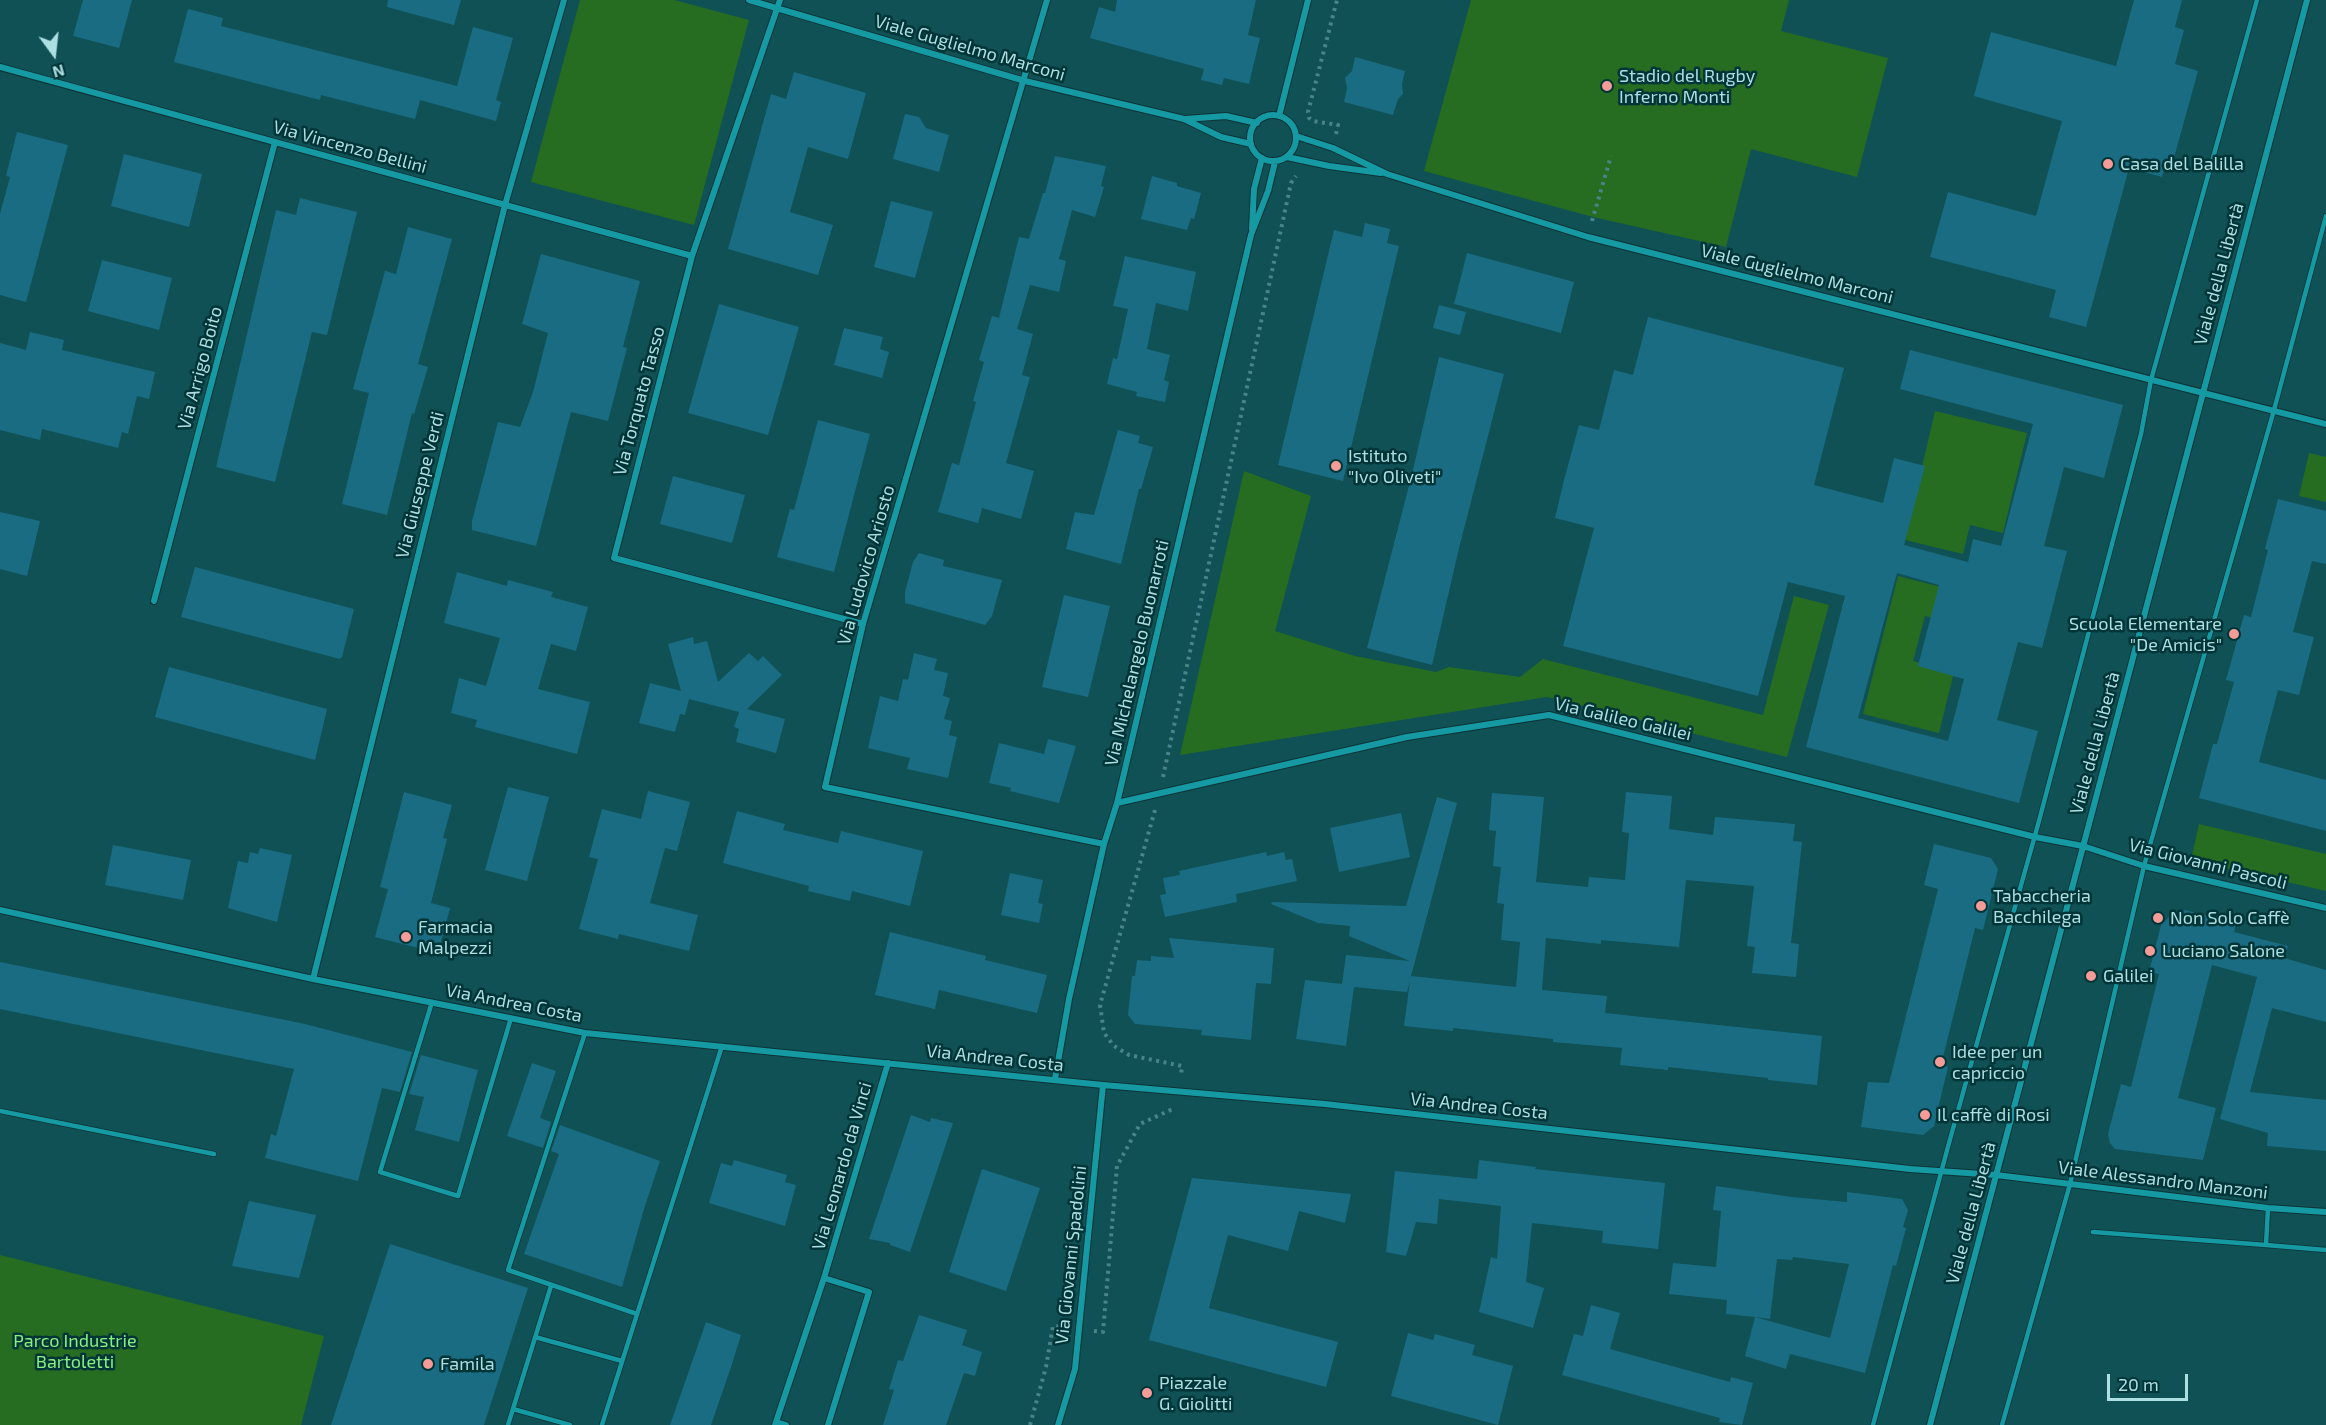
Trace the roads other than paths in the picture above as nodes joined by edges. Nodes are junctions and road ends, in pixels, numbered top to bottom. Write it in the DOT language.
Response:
graph roads {
  1 [pos="564,0"];
  2 [pos="750,0"];
  3 [pos="1047,0"];
  4 [pos="1308,0"];
  5 [pos="2257,0"];
  6 [pos="2307,0"];
  7 [pos="779,4"];
  8 [pos="0,67"];
  9 [pos="1025,81"];
  10 [pos="1279,116"];
  11 [pos="1184,119"];
  12 [pos="1257,123"];
  13 [pos="1296,136"];
  14 [pos="275,142"];
  15 [pos="1251,144"];
  16 [pos="1287,157"];
  17 [pos="1262,158"];
  18 [pos="1275,162"];
  19 [pos="1387,174"];
  20 [pos="505,205"];
  21 [pos="2326,216"];
  22 [pos="1251,236"];
  23 [pos="692,256"];
  24 [pos="2151,380"];
  25 [pos="2204,392"];
  26 [pos="2274,410"];
  27 [pos="2326,424"];
  28 [pos="154,602"];
  29 [pos="864,624"];
  30 [pos="1117,803"];
  31 [pos="2035,837"];
  32 [pos="1104,844"];
  33 [pos="2083,846"];
  34 [pos="2144,866"];
  35 [pos="2326,908"];
  36 [pos="0,910"];
  37 [pos="313,978"];
  38 [pos="432,1002"];
  39 [pos="511,1018"];
  40 [pos="585,1033"];
  41 [pos="722,1046"];
  42 [pos="888,1063"];
  43 [pos="1055,1079"];
  44 [pos="1103,1085"];
  45 [pos="0,1111"];
  46 [pos="214,1154"];
  47 [pos="1941,1172"];
  48 [pos="1996,1175"];
  49 [pos="2070,1184"];
  50 [pos="2268,1208"];
  51 [pos="2326,1212"];
  52 [pos="2093,1232"];
  53 [pos="2266,1245"];
  54 [pos="2326,1250"];
  55 [pos="824,1278"];
  56 [pos="551,1286"];
  57 [pos="637,1314"];
  58 [pos="535,1337"];
  59 [pos="622,1361"];
  60 [pos="513,1409"];
  61 [pos="775,1424"];
  62 [pos="508,1425"];
  63 [pos="570,1425"];
  64 [pos="602,1425"];
  65 [pos="786,1425"];
  66 [pos="828,1425"];
  67 [pos="1058,1425"];
  68 [pos="1873,1425"];
  69 [pos="1930,1425"];
  70 [pos="2002,1425"];
  1 -- 20 [label="street, Via Giuseppe Verdi"];
  2 -- 7 [label="street, Viale Guglielmo Marconi"];
  3 -- 9 [label="street, Via Ludovico Ariosto"];
  4 -- 10 [label="street"];
  5 -- 24 [label="lane"];
  6 -- 25 [label="street, Viale della Libertà"];
  7 -- 9 [label="street, Viale Guglielmo Marconi"];
  7 -- 23 [label="street, Via Torquato Tasso"];
  8 -- 14 [label="street, Via Vincenzo Bellini"];
  9 -- 11 [label="street, Viale Guglielmo Marconi"];
  9 -- 29 [label="street, Via Ludovico Ariosto"];
  10 -- 12 [label="street"];
  10 -- 13 [label="street"];
  11 -- 12 [label="street, Viale Guglielmo Marconi"];
  11 -- 15 [label="street, Viale Guglielmo Marconi"];
  12 -- 15 [label="street"];
  13 -- 16 [label="street"];
  13 -- 19 [label="street, Viale Guglielmo Marconi"];
  14 -- 20 [label="street, Via Vincenzo Bellini"];
  14 -- 28 [label="street, Via Arrigo Boito"];
  15 -- 17 [label="street"];
  16 -- 18 [label="street"];
  16 -- 19 [label="street, Viale Guglielmo Marconi"];
  17 -- 18 [label="street"];
  17 -- 22 [label="street, Via Michelangelo Buonarroti"];
  18 -- 22 [label="street, Via Michelangelo Buonarroti"];
  19 -- 24 [label="street, Viale Guglielmo Marconi"];
  20 -- 23 [label="street, Via Vincenzo Bellini"];
  20 -- 37 [label="street, Via Giuseppe Verdi"];
  21 -- 26 [label="lane"];
  22 -- 30 [label="street, Via Michelangelo Buonarroti"];
  23 -- 29 [label="street, Via Torquato Tasso"];
  24 -- 25 [label="street, Viale Guglielmo Marconi"];
  24 -- 31 [label="lane"];
  25 -- 26 [label="street, Viale Guglielmo Marconi"];
  25 -- 33 [label="street, Viale della Libertà"];
  26 -- 27 [label="street, Viale Guglielmo Marconi"];
  26 -- 34 [label="lane"];
  29 -- 32 [label="street, Via Ludovico Ariosto"];
  30 -- 31 [label="street, Via Galileo Galilei"];
  30 -- 32 [label="street, Via Michelangelo Buonarroti"];
  31 -- 33 [label="street, Via Galileo Galilei"];
  31 -- 47 [label="lane"];
  32 -- 43 [label="street, Via Michelangelo Buonarroti"];
  33 -- 34 [label="street, Via Giovanni Pascoli"];
  33 -- 48 [label="street, Viale della Libertà"];
  34 -- 35 [label="street, Via Giovanni Pascoli"];
  34 -- 49 [label="lane"];
  36 -- 37 [label="street, Via Andrea Costa"];
  37 -- 38 [label="street, Via Andrea Costa"];
  38 -- 39 [label="street, Via Andrea Costa"];
  38 -- 39 [label="lane"];
  39 -- 40 [label="street, Via Andrea Costa"];
  40 -- 41 [label="street, Via Andrea Costa"];
  40 -- 56 [label="lane"];
  41 -- 42 [label="street, Via Andrea Costa"];
  41 -- 57 [label="lane"];
  42 -- 43 [label="street, Via Andrea Costa"];
  42 -- 55 [label="street, Via Leonardo da Vinci"];
  43 -- 44 [label="street, Via Andrea Costa"];
  44 -- 47 [label="street, Via Andrea Costa"];
  44 -- 67 [label="street, Via Giovanni Spadolini"];
  45 -- 46 [label="lane"];
  47 -- 48 [label="street, Via Andrea Costa"];
  47 -- 68 [label="lane"];
  48 -- 49 [label="street, Viale Alessandro Manzoni"];
  48 -- 69 [label="street, Viale della Libertà"];
  49 -- 50 [label="street, Viale Alessandro Manzoni"];
  49 -- 70 [label="lane"];
  50 -- 51 [label="street, Viale Alessandro Manzoni"];
  50 -- 53 [label="lane"];
  52 -- 53 [label="lane"];
  53 -- 54 [label="lane"];
  55 -- 61 [label="street, Via Leonardo da Vinci"];
  55 -- 66 [label="street, Via Leonardo da Vinci"];
  56 -- 57 [label="lane"];
  56 -- 58 [label="lane"];
  57 -- 59 [label="lane"];
  58 -- 59 [label="lane"];
  58 -- 60 [label="lane"];
  59 -- 64 [label="lane"];
  60 -- 62 [label="lane"];
  60 -- 63 [label="lane"];
  61 -- 65 [label="street, Via Leonardo da Vinci"];
}
